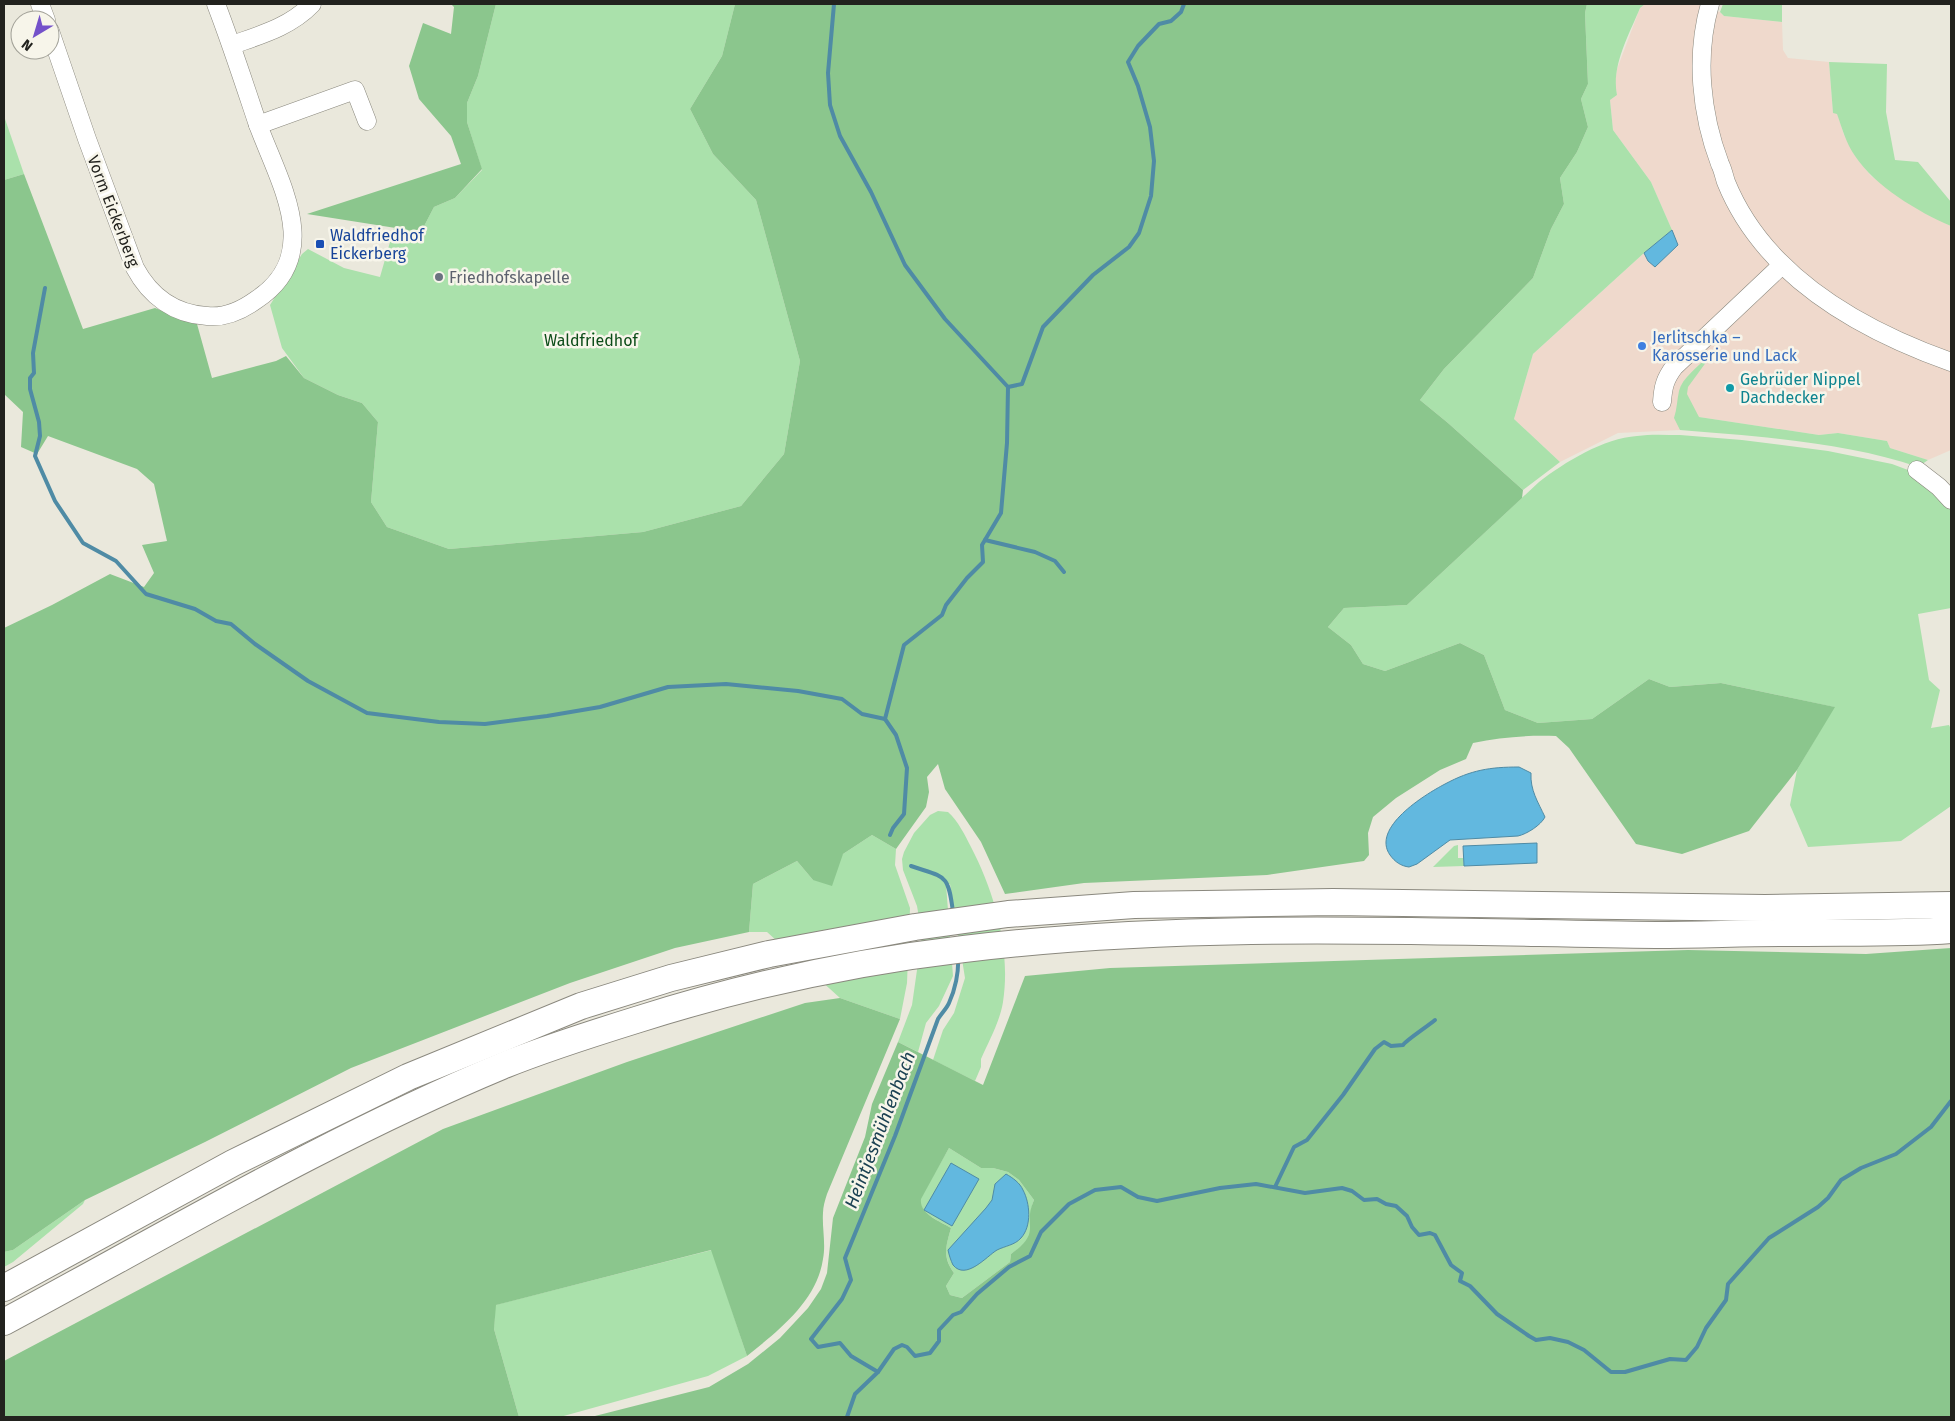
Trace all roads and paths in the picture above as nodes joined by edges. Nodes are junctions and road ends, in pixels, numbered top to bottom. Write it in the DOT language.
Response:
graph roads {
  1 [pos="216,4"];
  2 [pos="312,4"];
  3 [pos="1710,4"];
  4 [pos="232,45"];
  5 [pos="60,60"];
  6 [pos="367,121"];
  7 [pos="258,125"];
  8 [pos="1782,265"];
  9 [pos="1951,362"];
  10 [pos="1662,402"];
  11 [pos="1917,470"];
  12 [pos="1951,500"];
  13 [pos="1951,905"];
  14 [pos="1951,930"];
  15 [pos="4,1288"];
  16 [pos="4,1322"];
  1 -- 4 [label="street, Vorm Eickerberg"];
  2 -- 4 [label="street"];
  3 -- 8 [label="street"];
  4 -- 7 [label="street, Vorm Eickerberg"];
  5 -- 7 [label="street, Vorm Eickerberg"];
  6 -- 7 [label="street"];
  8 -- 9 [label="street"];
  8 -- 10 [label="street"];
  11 -- 12 [label="street"];
  13 -- 15 [label="highway"];
  14 -- 16 [label="highway"];
}
